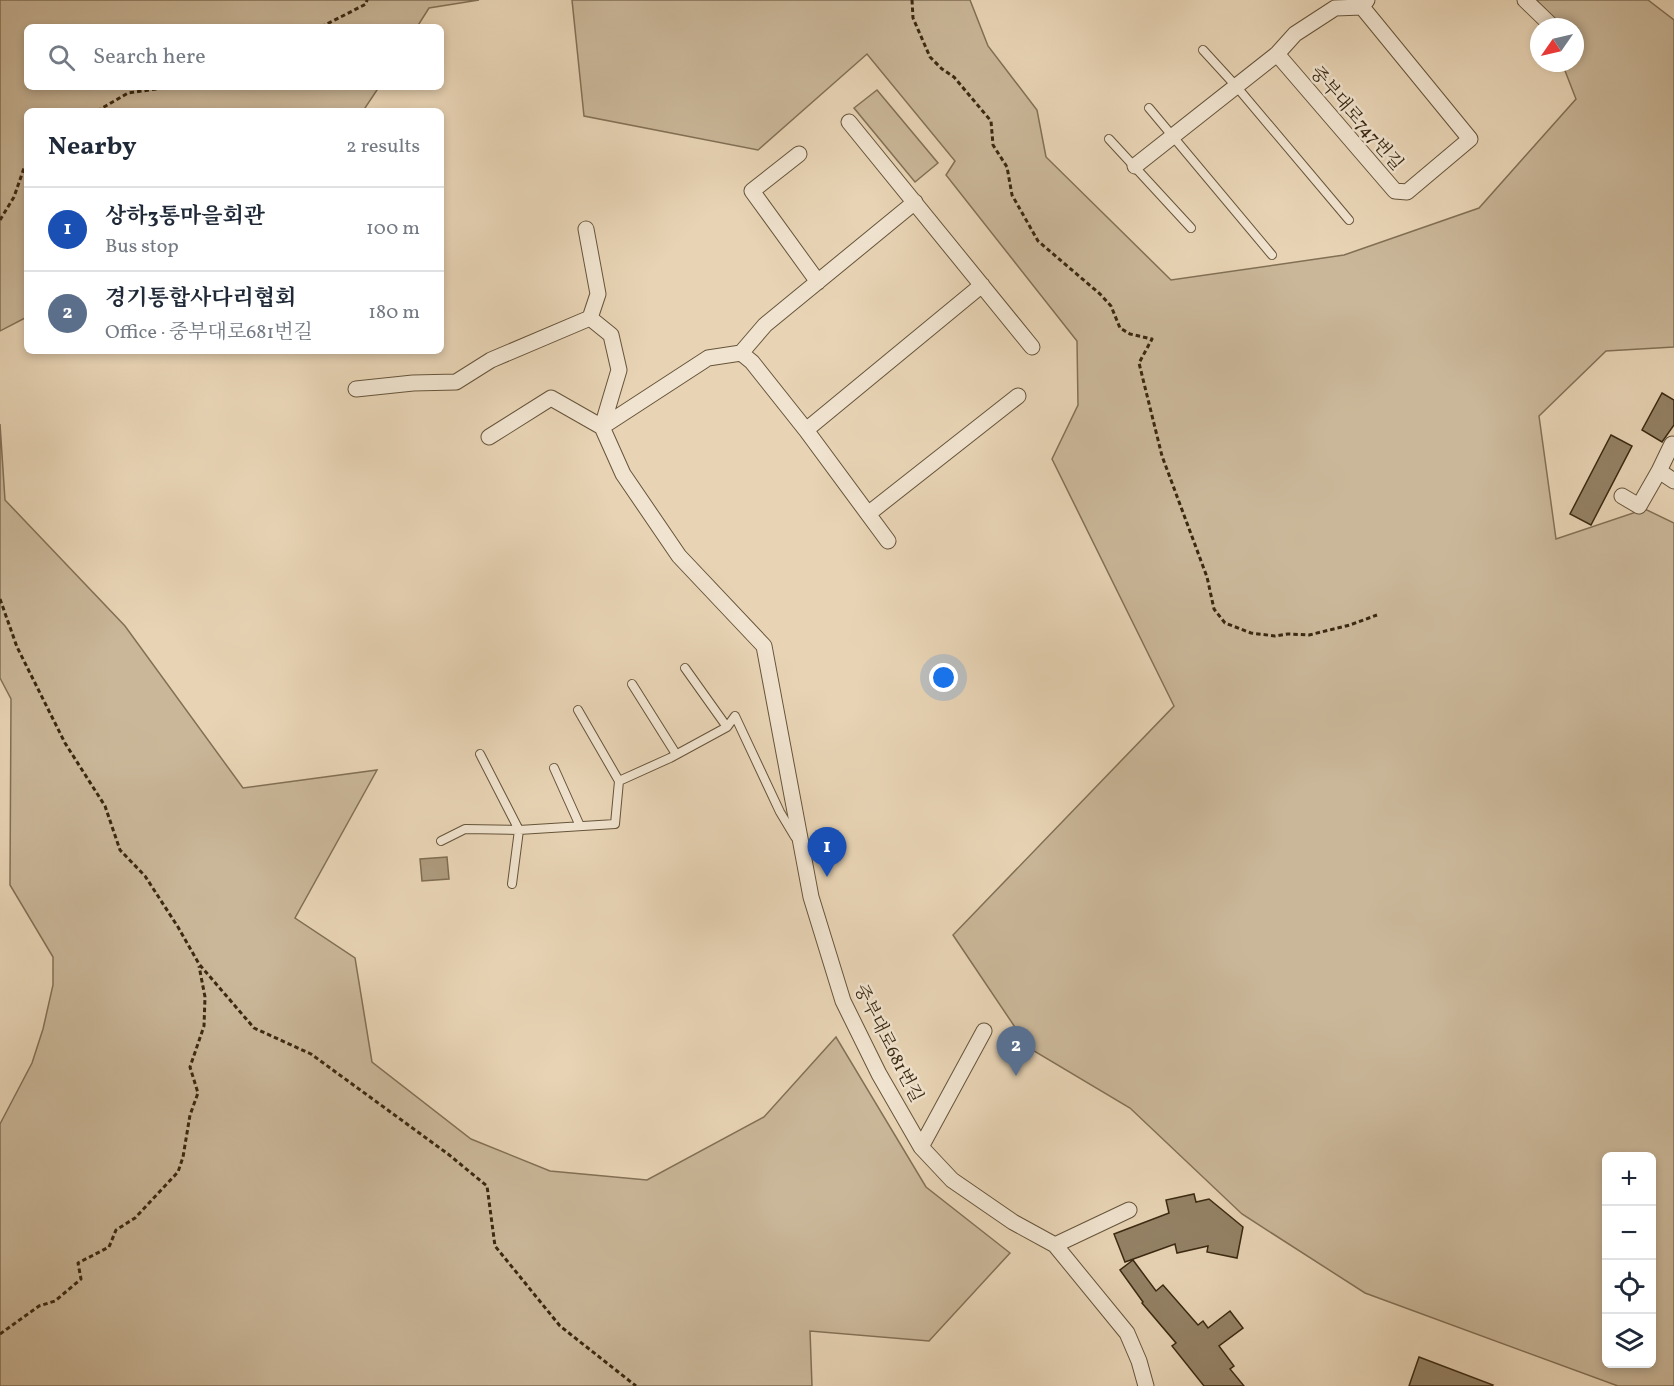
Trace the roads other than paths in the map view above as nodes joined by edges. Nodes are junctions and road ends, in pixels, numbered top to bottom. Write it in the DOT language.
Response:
graph roads {
  1 [pos="1525,0"];
  2 [pos="1364,4"];
  3 [pos="1544,18"];
  4 [pos="1203,50"];
  5 [pos="1277,54"];
  6 [pos="1236,86"];
  7 [pos="1149,108"];
  8 [pos="849,122"];
  9 [pos="1172,137"];
  10 [pos="1109,139"];
  11 [pos="799,154"];
  12 [pos="1135,166"];
  13 [pos="915,202"];
  14 [pos="1349,220"];
  15 [pos="1191,228"];
  16 [pos="586,229"];
  17 [pos="1272,255"];
  18 [pos="818,282"];
  19 [pos="981,285"];
  20 [pos="590,318"];
  21 [pos="1032,347"];
  22 [pos="741,353"];
  23 [pos="356,389"];
  24 [pos="1018,396"];
  25 [pos="602,427"];
  26 [pos="806,430"];
  27 [pos="489,436"];
  28 [pos="1674,445"];
  29 [pos="1659,471"];
  30 [pos="1674,480"];
  31 [pos="1622,495"];
  32 [pos="868,514"];
  33 [pos="888,541"];
  34 [pos="685,668"];
  35 [pos="632,684"];
  36 [pos="578,711"];
  37 [pos="727,727"];
  38 [pos="480,754"];
  39 [pos="676,754"];
  40 [pos="554,768"];
  41 [pos="619,781"];
  42 [pos="580,826"];
  43 [pos="519,830"];
  44 [pos="441,841"];
  45 [pos="802,848"];
  46 [pos="512,884"];
  47 [pos="984,1031"];
  48 [pos="921,1146"];
  49 [pos="1129,1210"];
  50 [pos="1055,1245"];
  51 [pos="1146,1386"];
  1 -- 3 [label="street"];
  2 -- 5 [label="street"];
  2 -- 5 [label="street, 중부대로747번길"];
  4 -- 6 [label="lane"];
  5 -- 6 [label="street"];
  6 -- 9 [label="street"];
  6 -- 14 [label="lane"];
  7 -- 9 [label="lane"];
  8 -- 13 [label="street"];
  9 -- 12 [label="street"];
  9 -- 17 [label="lane"];
  10 -- 12 [label="lane"];
  11 -- 18 [label="street"];
  12 -- 15 [label="lane"];
  13 -- 18 [label="street"];
  13 -- 19 [label="street"];
  16 -- 20 [label="street"];
  18 -- 22 [label="street"];
  19 -- 21 [label="street"];
  19 -- 26 [label="street"];
  20 -- 23 [label="street"];
  20 -- 25 [label="street"];
  22 -- 25 [label="street"];
  22 -- 26 [label="street"];
  24 -- 32 [label="street"];
  25 -- 27 [label="street"];
  25 -- 45 [label="street, 중부대로681번길"];
  26 -- 32 [label="street"];
  28 -- 29 [label="street"];
  29 -- 30 [label="street"];
  29 -- 31 [label="street"];
  32 -- 33 [label="street"];
  34 -- 37 [label="lane"];
  35 -- 39 [label="lane"];
  36 -- 41 [label="lane"];
  37 -- 39 [label="lane"];
  37 -- 45 [label="lane"];
  38 -- 43 [label="lane"];
  39 -- 41 [label="lane"];
  40 -- 42 [label="lane"];
  41 -- 42 [label="lane"];
  42 -- 43 [label="lane"];
  43 -- 44 [label="lane"];
  43 -- 46 [label="lane"];
  45 -- 48 [label="street, 중부대로681번길"];
  47 -- 48 [label="street"];
  48 -- 50 [label="street, 중부대로681번길"];
  49 -- 50 [label="street"];
  50 -- 51 [label="street, 중부대로681번길"];
}
